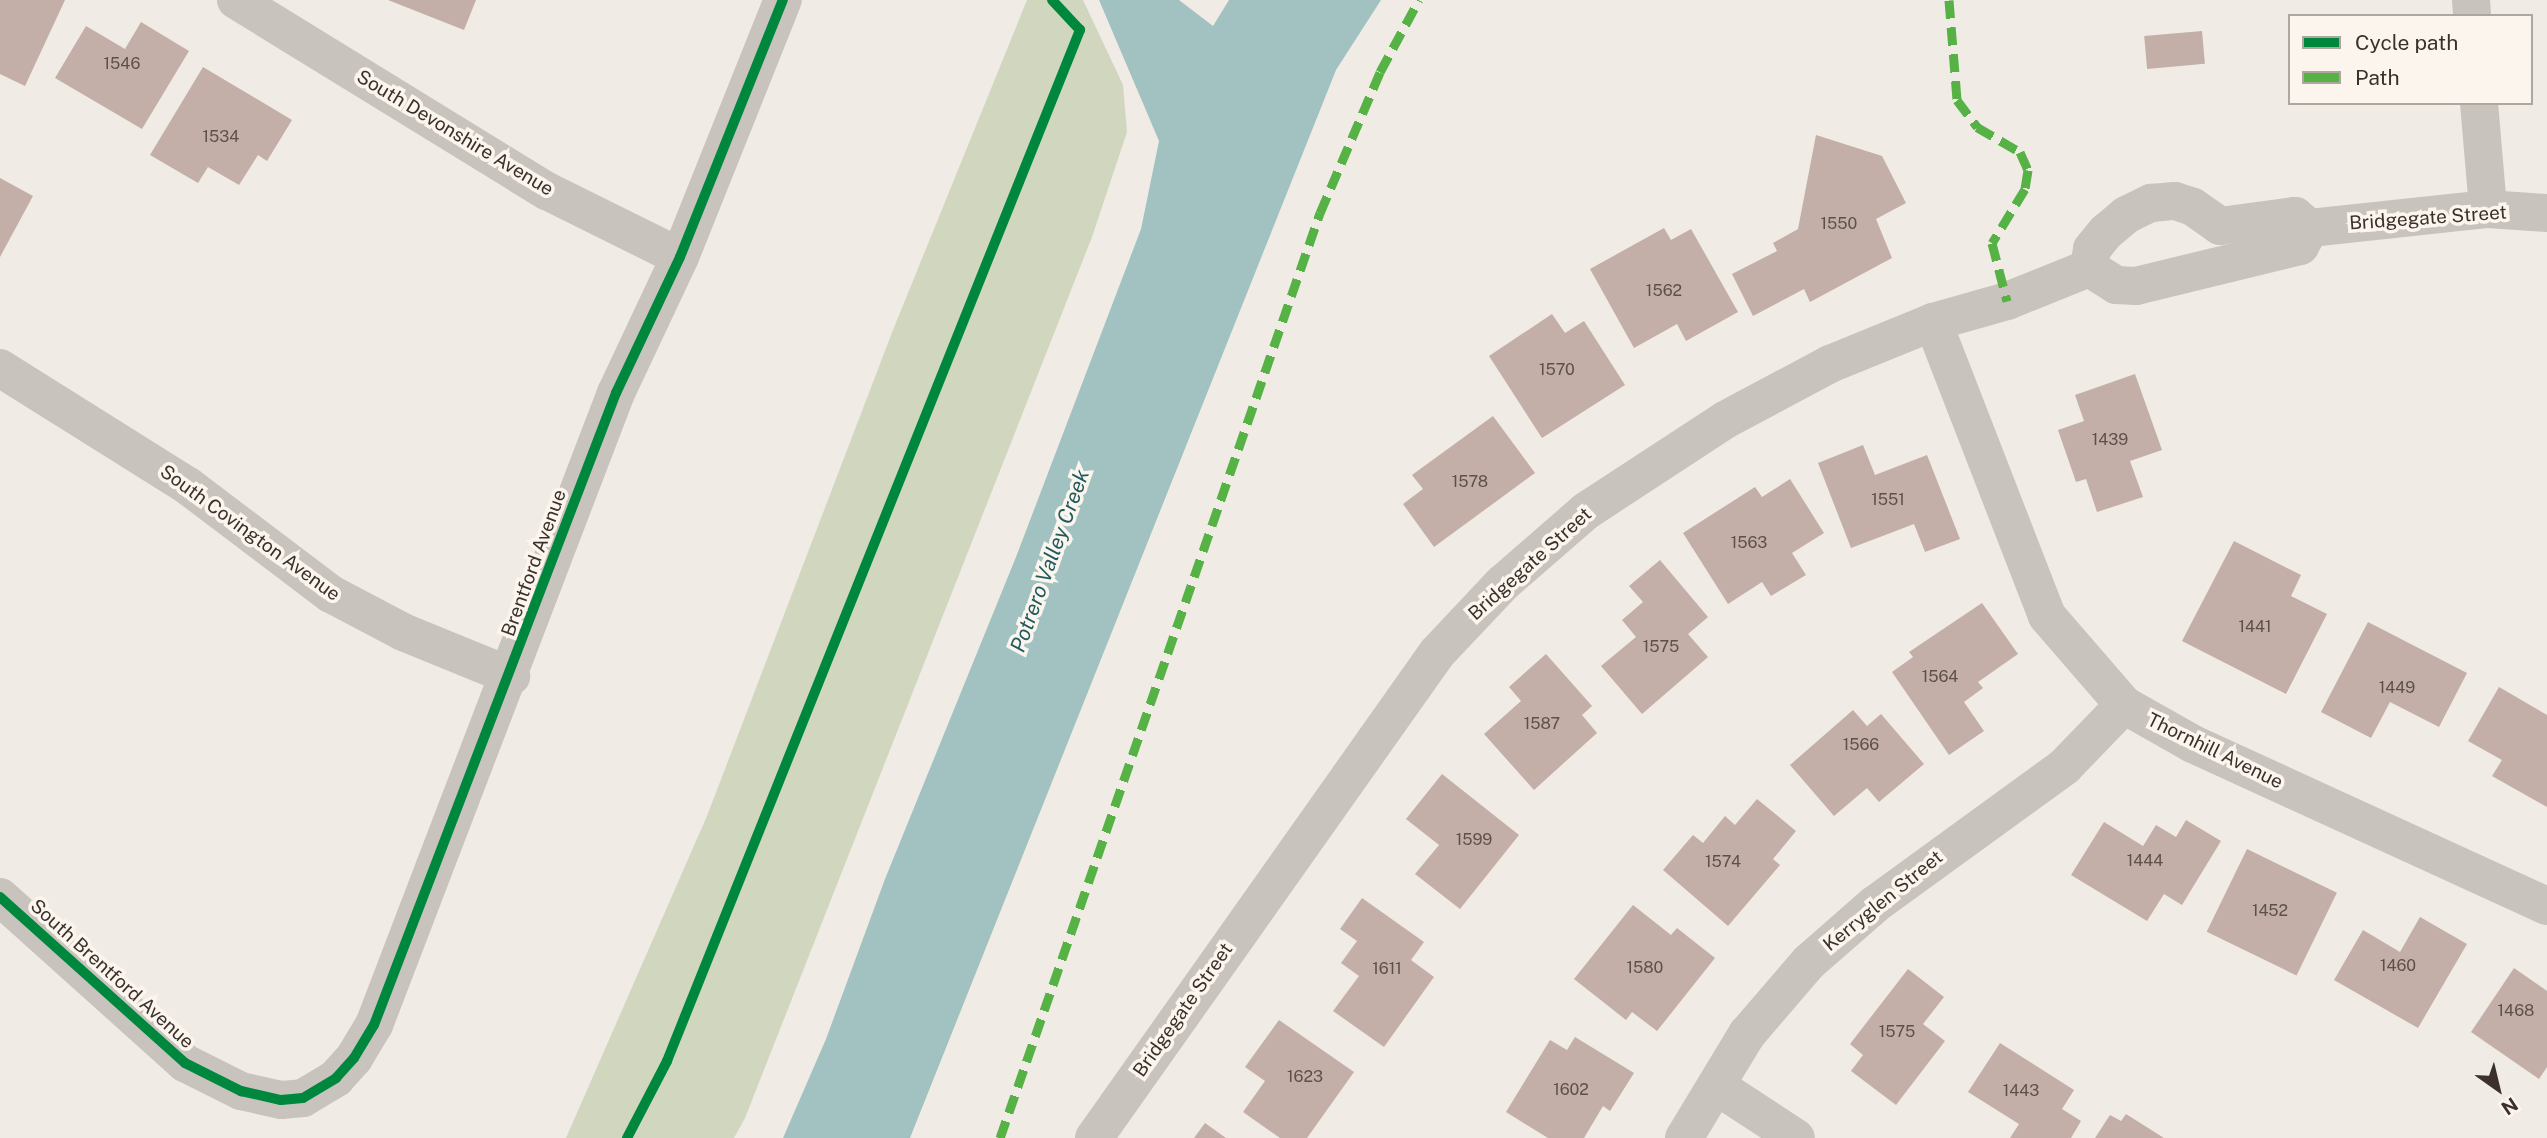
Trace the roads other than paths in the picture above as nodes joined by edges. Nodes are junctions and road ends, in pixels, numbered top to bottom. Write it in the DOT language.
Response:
graph roads {
  1 [pos="236,0"];
  2 [pos="783,0"];
  3 [pos="293,15"];
  4 [pos="2479,105"];
  5 [pos="2488,209"];
  6 [pos="2547,213"];
  7 [pos="2220,226"];
  8 [pos="2310,228"];
  9 [pos="680,257"];
  10 [pos="2210,265"];
  11 [pos="2090,268"];
  12 [pos="1933,322"];
  13 [pos="0,368"];
  14 [pos="511,677"];
  15 [pos="2124,705"];
  16 [pos="0,897"];
  17 [pos="2547,906"];
  18 [pos="1718,1087"];
  19 [pos="281,1100"];
  20 [pos="1094,1138"];
  21 [pos="1684,1138"];
  22 [pos="1796,1138"];
  1 -- 3 [label="street, South Devonshire Avenue"];
  2 -- 9 [label="street, Brentford Avenue"];
  3 -- 9 [label="street, South Devonshire Avenue"];
  4 -- 5 [label="street"];
  5 -- 6 [label="street, Bridgegate Street"];
  5 -- 8 [label="street, Bridgegate Street"];
  7 -- 8 [label="street, Bridgegate Street"];
  7 -- 10 [label="street"];
  7 -- 11 [label="street"];
  8 -- 10 [label="street"];
  9 -- 14 [label="street, Brentford Avenue"];
  10 -- 11 [label="street"];
  11 -- 12 [label="street, Bridgegate Street"];
  12 -- 15 [label="street, Thornhill Avenue"];
  12 -- 20 [label="street, Bridgegate Street"];
  13 -- 14 [label="street, South Covington Avenue"];
  14 -- 19 [label="street, Brentford Avenue"];
  15 -- 17 [label="street, Thornhill Avenue"];
  15 -- 18 [label="street, Kerryglen Street"];
  16 -- 19 [label="street, South Brentford Avenue"];
  18 -- 21 [label="street, Kerryglen Street"];
  18 -- 22 [label="street"];
}
